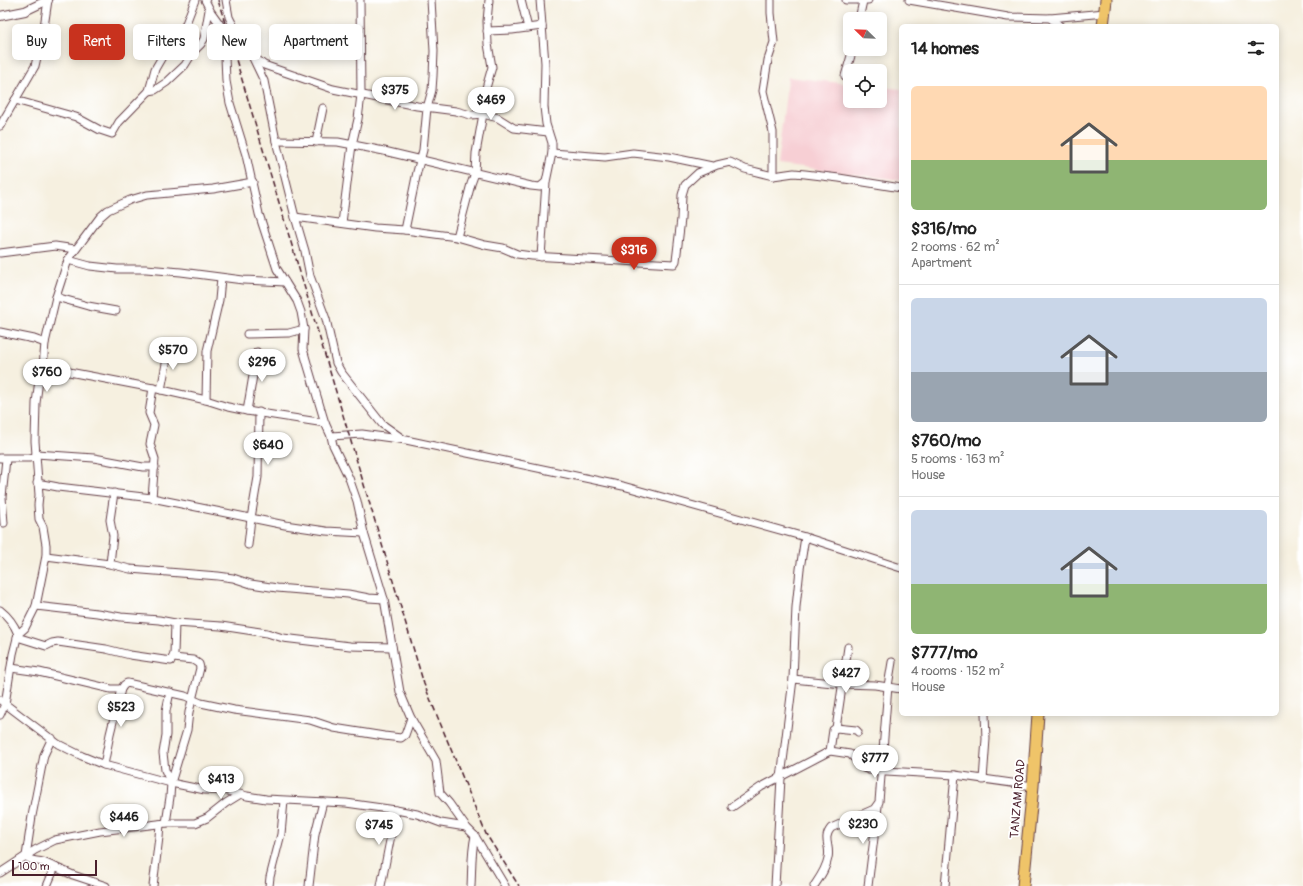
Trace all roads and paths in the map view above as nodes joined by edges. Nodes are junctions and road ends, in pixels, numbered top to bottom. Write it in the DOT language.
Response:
graph roads {
  1 [pos="48,0"];
  2 [pos="195,0"];
  3 [pos="205,0"];
  4 [pos="226,0"];
  5 [pos="360,0"];
  6 [pos="431,0"];
  7 [pos="489,0"];
  8 [pos="521,0"];
  9 [pos="540,0"];
  10 [pos="771,0"];
  11 [pos="846,0"];
  12 [pos="865,0"];
  13 [pos="910,0"];
  14 [pos="1106,0"];
  15 [pos="210,10"];
  16 [pos="861,12"];
  17 [pos="1105,13"];
  18 [pos="0,16"];
  19 [pos="1050,18"];
  20 [pos="232,24"];
  21 [pos="1058,24"];
  22 [pos="1103,24"];
  23 [pos="542,26"];
  24 [pos="528,28"];
  25 [pos="488,31"];
  26 [pos="254,60"];
  27 [pos="257,60"];
  28 [pos="148,91"];
  29 [pos="362,95"];
  30 [pos="15,100"];
  31 [pos="323,108"];
  32 [pos="427,108"];
  33 [pos="483,114"];
  34 [pos="0,126"];
  35 [pos="548,132"];
  36 [pos="276,142"];
  37 [pos="316,142"];
  38 [pos="352,145"];
  39 [pos="552,153"];
  40 [pos="420,160"];
  41 [pos="712,166"];
  42 [pos="475,173"];
  43 [pos="773,176"];
  44 [pos="253,182"];
  45 [pos="546,182"];
  46 [pos="899,188"];
  47 [pos="295,218"];
  48 [pos="342,223"];
  49 [pos="405,230"];
  50 [pos="457,237"];
  51 [pos="75,249"];
  52 [pos="0,253"];
  53 [pos="541,257"];
  54 [pos="68,260"];
  55 [pos="221,278"];
  56 [pos="284,282"];
  57 [pos="56,297"];
  58 [pos="116,311"];
  59 [pos="304,329"];
  60 [pos="0,332"];
  61 [pos="247,334"];
  62 [pos="45,343"];
  63 [pos="169,348"];
  64 [pos="257,352"];
  65 [pos="43,367"];
  66 [pos="153,388"];
  67 [pos="161,390"];
  68 [pos="206,400"];
  69 [pos="247,411"];
  70 [pos="259,412"];
  71 [pos="325,423"];
  72 [pos="331,436"];
  73 [pos="406,440"];
  74 [pos="36,455"];
  75 [pos="3,458"];
  76 [pos="155,467"];
  77 [pos="37,483"];
  78 [pos="114,493"];
  79 [pos="152,498"];
  80 [pos="250,518"];
  81 [pos="4,523"];
  82 [pos="364,533"];
  83 [pos="805,537"];
  84 [pos="248,545"];
  85 [pos="46,556"];
  86 [pos="110,564"];
  87 [pos="899,567"];
  88 [pos="384,599"];
  89 [pos="36,606"];
  90 [pos="0,610"];
  91 [pos="174,623"];
  92 [pos="18,636"];
  93 [pos="392,647"];
  94 [pos="848,647"];
  95 [pos="173,658"];
  96 [pos="892,662"];
  97 [pos="11,668"];
  98 [pos="793,679"];
  99 [pos="843,684"];
  100 [pos="888,686"];
  101 [pos="121,689"];
  102 [pos="899,689"];
  103 [pos="170,692"];
  104 [pos="192,699"];
  105 [pos="3,702"];
  106 [pos="0,715"];
  107 [pos="985,716"];
  108 [pos="1038,716"];
  109 [pos="412,718"];
  110 [pos="836,728"];
  111 [pos="858,732"];
  112 [pos="52,738"];
  113 [pos="830,751"];
  114 [pos="104,765"];
  115 [pos="882,770"];
  116 [pos="955,775"];
  117 [pos="781,778"];
  118 [pos="983,780"];
  119 [pos="171,783"];
  120 [pos="1033,786"];
  121 [pos="239,795"];
  122 [pos="284,801"];
  123 [pos="323,802"];
  124 [pos="878,806"];
  125 [pos="732,807"];
  126 [pos="396,810"];
  127 [pos="163,823"];
  128 [pos="466,827"];
  129 [pos="475,836"];
  130 [pos="26,856"];
  131 [pos="55,867"];
  132 [pos="0,873"];
  133 [pos="47,886"];
  134 [pos="106,886"];
  135 [pos="154,886"];
  136 [pos="269,886"];
  137 [pos="309,886"];
  138 [pos="381,886"];
  139 [pos="471,886"];
  140 [pos="505,886"];
  141 [pos="775,886"];
  142 [pos="814,886"];
  143 [pos="868,886"];
  144 [pos="945,886"];
  145 [pos="1023,886"];
  1 -- 18 [label="street"];
  1 -- 30 [label="street"];
  2 -- 28 [label="street"];
  3 -- 15 [label="street"];
  4 -- 20 [label="street"];
  5 -- 29 [label="street"];
  6 -- 32 [label="street"];
  7 -- 25 [label="street"];
  8 -- 24 [label="street"];
  9 -- 23 [label="street"];
  10 -- 43 [label="street"];
  11 -- 12 [label="street"];
  12 -- 16 [label="street"];
  13 -- 19 [label="street"];
  14 -- 17 [label="highway"];
  15 -- 28 [label="street"];
  15 -- 44 [label="street"];
  17 -- 19 [label="street"];
  17 -- 22 [label="highway"];
  19 -- 21 [label="street"];
  23 -- 24 [label="street"];
  23 -- 35 [label="street"];
  24 -- 25 [label="street"];
  25 -- 33 [label="street"];
  26 -- 36 [label="street"];
  27 -- 29 [label="street"];
  28 -- 30 [label="street"];
  29 -- 32 [label="street"];
  29 -- 38 [label="street"];
  30 -- 34 [label="street"];
  31 -- 37 [label="street"];
  32 -- 33 [label="street"];
  32 -- 40 [label="street"];
  33 -- 35 [label="street"];
  33 -- 42 [label="street"];
  35 -- 39 [label="street"];
  36 -- 37 [label="street"];
  36 -- 47 [label="street"];
  37 -- 38 [label="street"];
  38 -- 40 [label="street"];
  38 -- 48 [label="street"];
  39 -- 41 [label="street"];
  39 -- 45 [label="street"];
  40 -- 42 [label="street"];
  40 -- 49 [label="street"];
  41 -- 43 [label="street"];
  41 -- 53 [label="street"];
  42 -- 45 [label="street"];
  42 -- 50 [label="street"];
  43 -- 46 [label="street"];
  44 -- 51 [label="street"];
  44 -- 56 [label="street"];
  45 -- 53 [label="street"];
  47 -- 48 [label="street"];
  47 -- 73 [label="street"];
  48 -- 49 [label="street"];
  49 -- 50 [label="street"];
  50 -- 53 [label="street"];
  51 -- 52 [label="street"];
  51 -- 54 [label="street"];
  54 -- 55 [label="street"];
  54 -- 57 [label="street"];
  55 -- 56 [label="street"];
  55 -- 68 [label="street"];
  56 -- 59 [label="street"];
  57 -- 58 [label="street"];
  57 -- 62 [label="street"];
  59 -- 61 [label="street"];
  59 -- 71 [label="street"];
  60 -- 62 [label="street"];
  62 -- 65 [label="street"];
  63 -- 67 [label="street"];
  64 -- 69 [label="street"];
  65 -- 66 [label="street"];
  65 -- 74 [label="street"];
  66 -- 67 [label="street"];
  66 -- 76 [label="street"];
  67 -- 68 [label="street"];
  68 -- 69 [label="street"];
  69 -- 70 [label="street"];
  70 -- 71 [label="street"];
  70 -- 80 [label="street"];
  71 -- 72 [label="street"];
  72 -- 73 [label="street"];
  72 -- 82 [label="street"];
  73 -- 83 [label="street"];
  74 -- 75 [label="street"];
  74 -- 76 [label="street"];
  74 -- 77 [label="street"];
  75 -- 81 [label="street"];
  76 -- 79 [label="street"];
  77 -- 78 [label="street"];
  77 -- 85 [label="street"];
  78 -- 79 [label="street"];
  78 -- 86 [label="street"];
  79 -- 80 [label="street"];
  80 -- 82 [label="street"];
  80 -- 84 [label="street"];
  82 -- 88 [label="street"];
  83 -- 87 [label="street"];
  83 -- 98 [label="street"];
  85 -- 86 [label="street"];
  85 -- 89 [label="street"];
  86 -- 88 [label="street"];
  88 -- 93 [label="street"];
  89 -- 91 [label="street"];
  89 -- 92 [label="street"];
  90 -- 92 [label="street"];
  91 -- 93 [label="street"];
  91 -- 95 [label="street"];
  92 -- 95 [label="street"];
  92 -- 97 [label="street"];
  93 -- 109 [label="street"];
  94 -- 99 [label="street"];
  95 -- 104 [label="street"];
  96 -- 100 [label="street"];
  97 -- 101 [label="street"];
  97 -- 105 [label="street"];
  98 -- 99 [label="street"];
  98 -- 117 [label="street"];
  99 -- 100 [label="street"];
  99 -- 110 [label="street"];
  100 -- 102 [label="street"];
  100 -- 115 [label="street"];
  101 -- 103 [label="street"];
  101 -- 114 [label="street"];
  103 -- 104 [label="street"];
  103 -- 119 [label="street"];
  104 -- 109 [label="street"];
  104 -- 119 [label="street"];
  105 -- 106 [label="street"];
  105 -- 112 [label="street"];
  107 -- 118 [label="street"];
  108 -- 120 [label="highway, TANZAM ROAD"];
  109 -- 128 [label="street"];
  110 -- 111 [label="street"];
  110 -- 113 [label="street"];
  112 -- 114 [label="street"];
  112 -- 130 [label="street"];
  113 -- 115 [label="street"];
  113 -- 117 [label="street"];
  114 -- 119 [label="street"];
  115 -- 116 [label="street"];
  115 -- 124 [label="street"];
  116 -- 118 [label="street"];
  116 -- 144 [label="street"];
  117 -- 125 [label="street"];
  117 -- 141 [label="street"];
  118 -- 120 [label="street"];
  119 -- 121 [label="street"];
  119 -- 127 [label="street"];
  120 -- 145 [label="highway, TANZAM ROAD"];
  121 -- 122 [label="street"];
  121 -- 127 [label="street"];
  122 -- 123 [label="street"];
  122 -- 136 [label="street"];
  123 -- 126 [label="street"];
  123 -- 137 [label="street"];
  124 -- 142 [label="street"];
  124 -- 143 [label="street"];
  126 -- 128 [label="street"];
  126 -- 138 [label="street"];
  127 -- 130 [label="street"];
  127 -- 135 [label="street"];
  128 -- 129 [label="street"];
  129 -- 139 [label="street"];
  129 -- 140 [label="street"];
  130 -- 131 [label="street"];
  130 -- 132 [label="street"];
  131 -- 133 [label="street"];
  131 -- 134 [label="street"];
}
